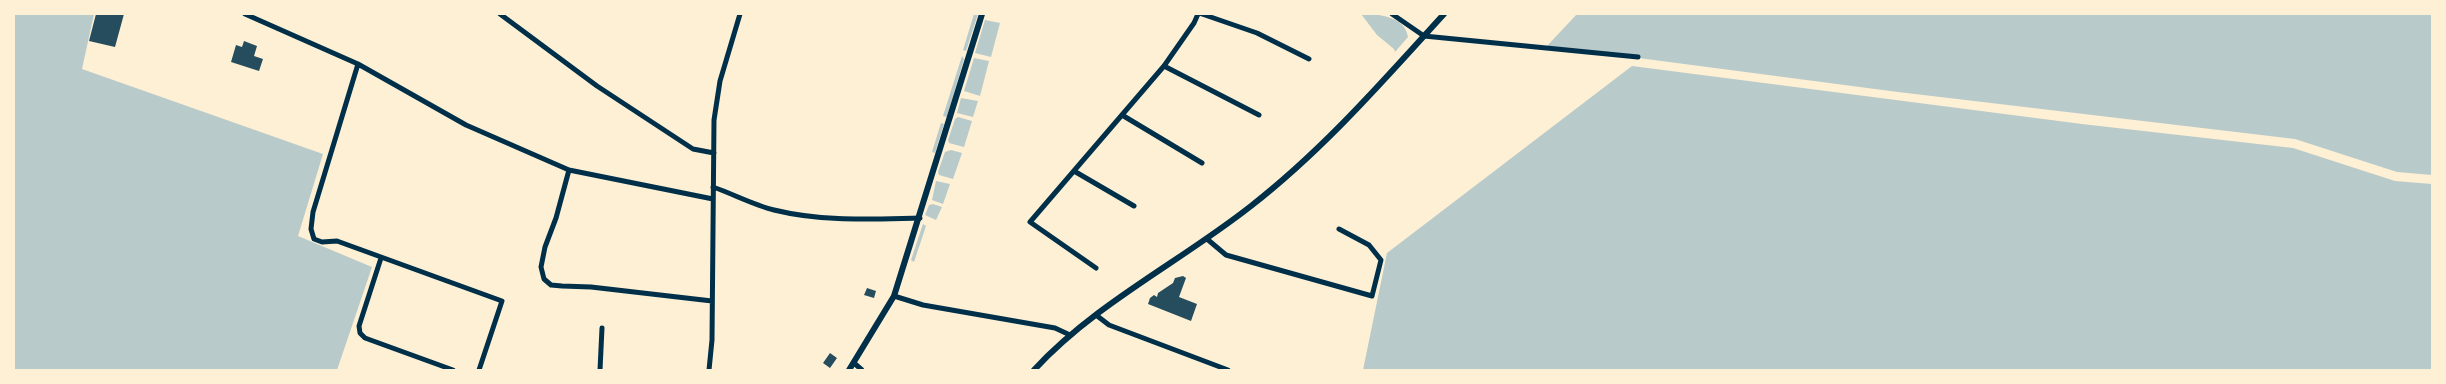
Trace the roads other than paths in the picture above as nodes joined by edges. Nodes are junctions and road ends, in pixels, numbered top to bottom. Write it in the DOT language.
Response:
graph roads {
  1 [pos="245,14"];
  2 [pos="500,14"];
  3 [pos="740,14"];
  4 [pos="982,14"];
  5 [pos="1198,14"];
  6 [pos="1202,14"];
  7 [pos="1392,14"];
  8 [pos="1444,14"];
  9 [pos="1424,36"];
  10 [pos="1638,57"];
  11 [pos="1309,59"];
  12 [pos="358,64"];
  13 [pos="1164,66"];
  14 [pos="1122,115"];
  15 [pos="1259,115"];
  16 [pos="714,153"];
  17 [pos="1202,163"];
  18 [pos="569,170"];
  19 [pos="1074,171"];
  20 [pos="713,187"];
  21 [pos="713,199"];
  22 [pos="1134,206"];
  23 [pos="920,218"];
  24 [pos="1339,229"];
  25 [pos="1207,239"];
  26 [pos="381,258"];
  27 [pos="1096,268"];
  28 [pos="894,296"];
  29 [pos="712,301"];
  30 [pos="1096,315"];
  31 [pos="602,328"];
  32 [pos="1070,335"];
  33 [pos="854,363"];
  34 [pos="453,370"];
  35 [pos="479,370"];
  36 [pos="600,370"];
  37 [pos="709,370"];
  38 [pos="849,370"];
  39 [pos="862,370"];
  40 [pos="1034,370"];
  41 [pos="1228,370"];
  1 -- 12 [label="street"];
  2 -- 16 [label="street"];
  3 -- 16 [label="street"];
  4 -- 23 [label="street"];
  5 -- 13 [label="street"];
  6 -- 11 [label="street"];
  7 -- 9 [label="street"];
  8 -- 9 [label="street"];
  9 -- 10 [label="street"];
  9 -- 25 [label="street"];
  12 -- 18 [label="street"];
  12 -- 26 [label="street"];
  13 -- 14 [label="street"];
  13 -- 15 [label="street"];
  14 -- 17 [label="street"];
  14 -- 19 [label="street"];
  16 -- 20 [label="street"];
  18 -- 21 [label="street"];
  18 -- 29 [label="street"];
  19 -- 22 [label="street"];
  19 -- 27 [label="street"];
  20 -- 21 [label="street"];
  20 -- 23 [label="street"];
  21 -- 29 [label="street"];
  23 -- 28 [label="street"];
  24 -- 25 [label="street"];
  25 -- 30 [label="street"];
  26 -- 34 [label="street"];
  26 -- 35 [label="street"];
  28 -- 32 [label="street"];
  28 -- 33 [label="street"];
  29 -- 37 [label="street"];
  30 -- 32 [label="street"];
  30 -- 41 [label="street"];
  31 -- 36 [label="street"];
  32 -- 40 [label="street"];
  33 -- 38 [label="street"];
  33 -- 39 [label="street"];
}
